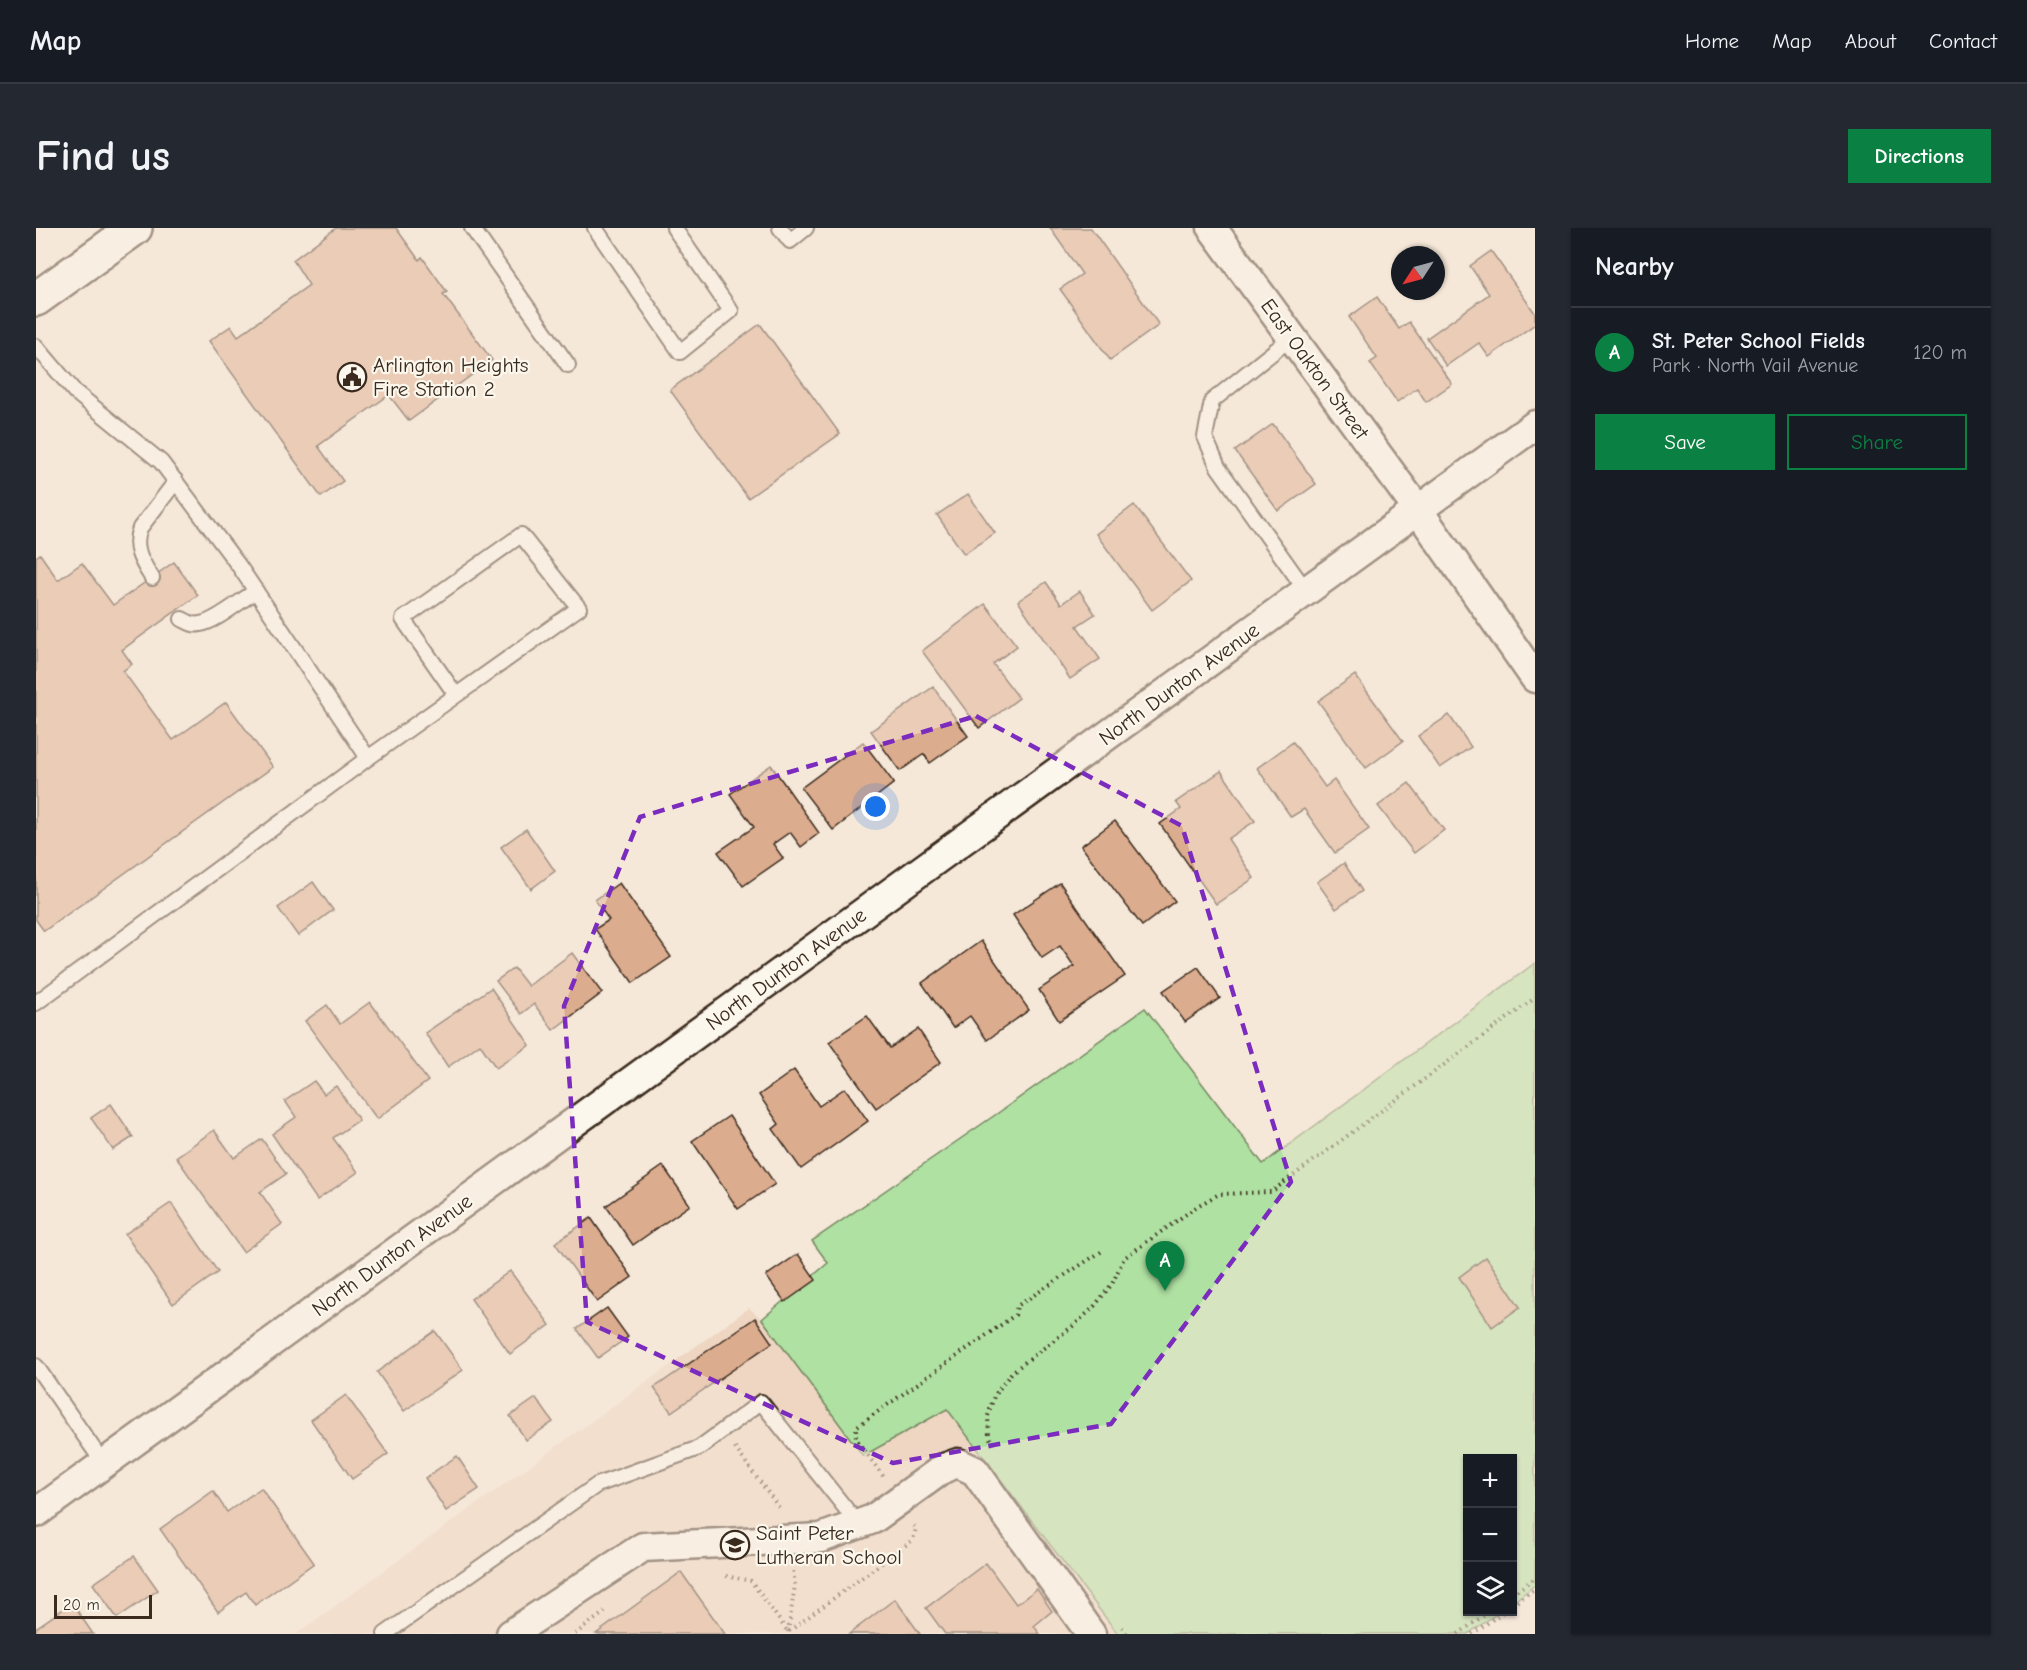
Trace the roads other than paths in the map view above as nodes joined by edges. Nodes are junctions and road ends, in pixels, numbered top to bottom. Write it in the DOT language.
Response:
graph roads {
  1 [pos="135,228"];
  2 [pos="472,228"];
  3 [pos="596,228"];
  4 [pos="674,228"];
  5 [pos="780,228"];
  6 [pos="806,228"];
  7 [pos="1212,228"];
  8 [pos="36,299"];
  9 [pos="1292,337"];
  10 [pos="36,346"];
  11 [pos="568,365"];
  12 [pos="1535,425"];
  13 [pos="176,481"];
  14 [pos="1418,510"];
  15 [pos="152,578"];
  16 [pos="255,591"];
  17 [pos="1306,592"];
  18 [pos="182,619"];
  19 [pos="1535,678"];
  20 [pos="456,695"];
  21 [pos="368,758"];
  22 [pos="36,1003"];
  23 [pos="36,1366"];
  24 [pos="104,1464"];
  25 [pos="36,1513"];
  26 [pos="858,1524"];
  27 [pos="385,1634"];
  28 [pos="511,1634"];
  29 [pos="1091,1634"];
  1 -- 8 [label="main road"];
  2 -- 11 [label="lane"];
  3 -- 4 [label="lane"];
  5 -- 6 [label="lane"];
  7 -- 9 [label="street, East Oakton Street"];
  9 -- 14 [label="street, East Oakton Street"];
  9 -- 17 [label="lane"];
  10 -- 13 [label="lane"];
  12 -- 14 [label="street, North Dunton Avenue"];
  13 -- 15 [label="lane"];
  13 -- 16 [label="lane"];
  14 -- 17 [label="street, North Dunton Avenue"];
  14 -- 19 [label="street, East Oakton Street"];
  16 -- 18 [label="lane"];
  16 -- 21 [label="lane"];
  17 -- 24 [label="street, North Dunton Avenue"];
  20 -- 20 [label="lane"];
  20 -- 21 [label="lane"];
  21 -- 22 [label="lane"];
  23 -- 24 [label="lane"];
  24 -- 25 [label="street, North Dunton Avenue"];
  26 -- 27 [label="lane"];
  26 -- 28 [label="street"];
  26 -- 29 [label="street"];
}
